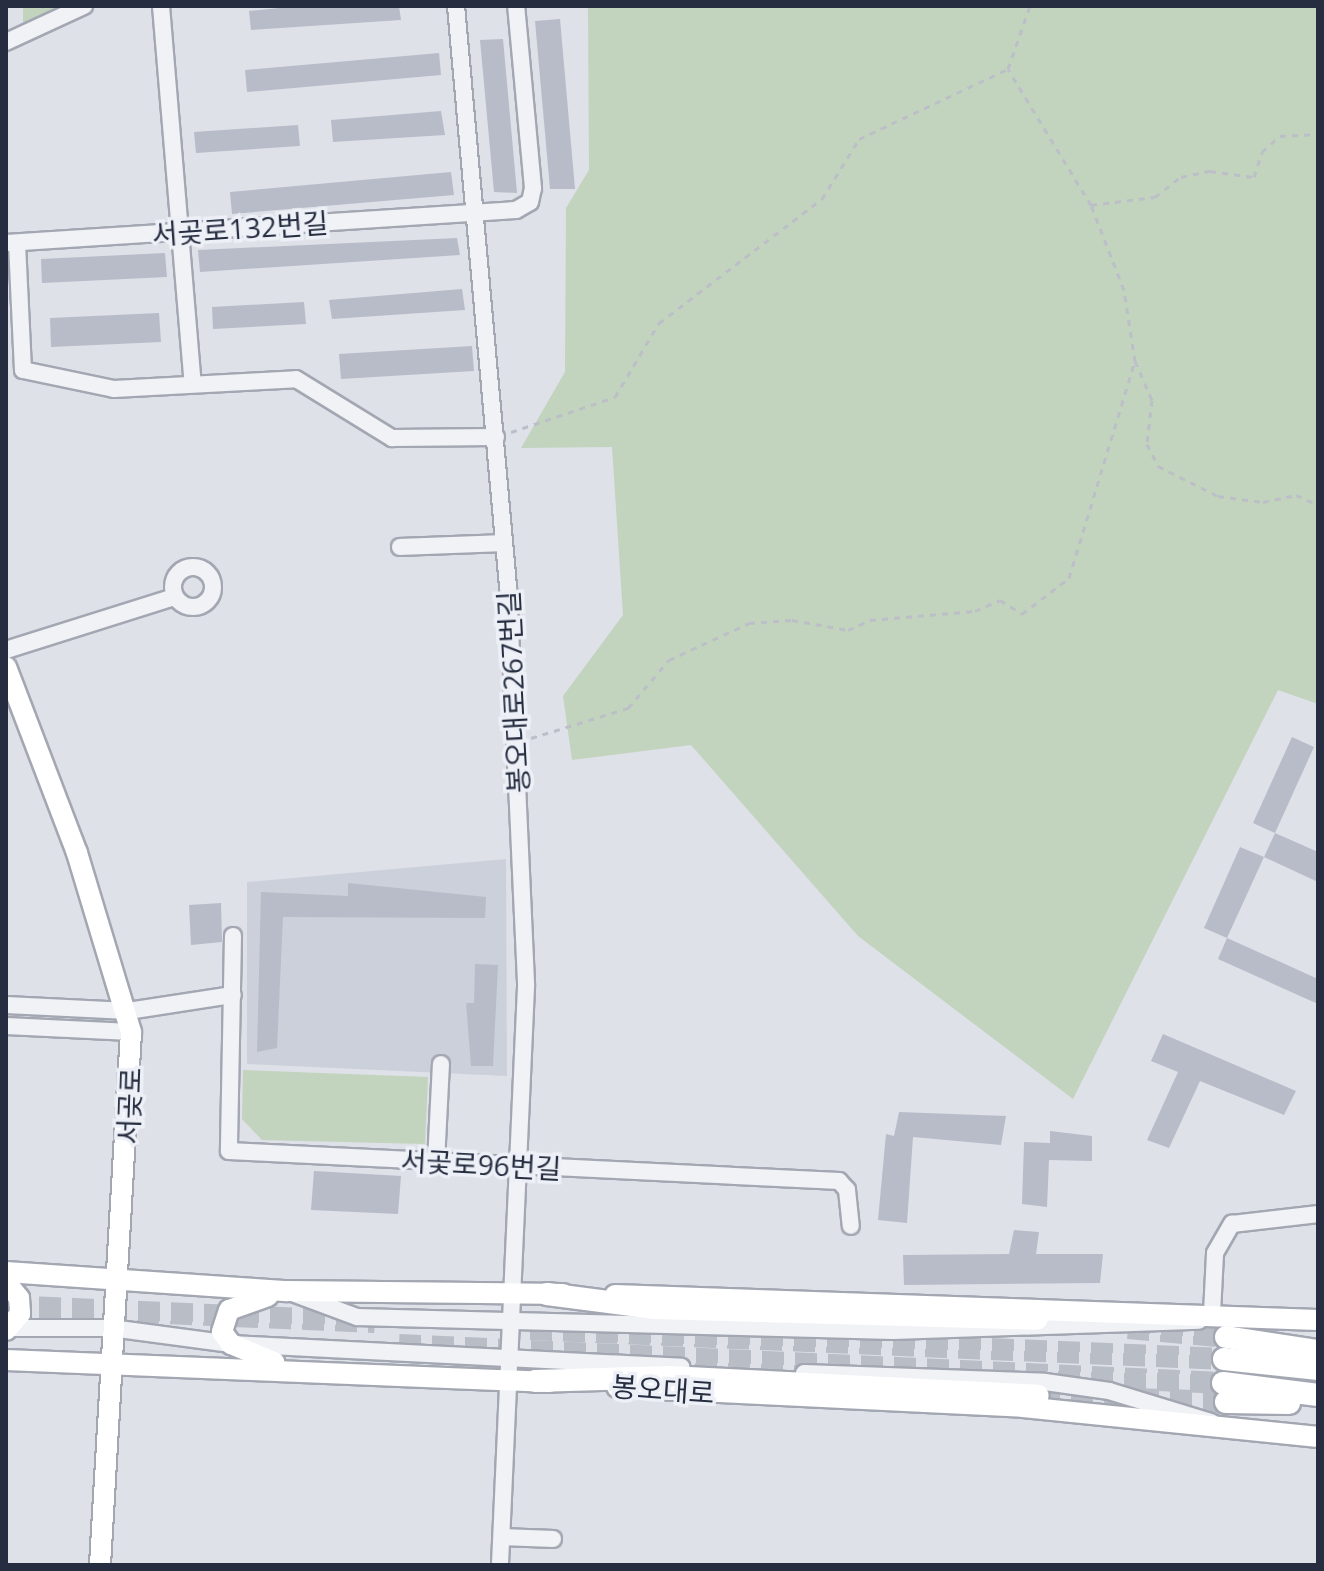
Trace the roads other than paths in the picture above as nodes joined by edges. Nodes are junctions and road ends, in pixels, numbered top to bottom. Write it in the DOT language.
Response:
graph roads {
  1 [pos="84,6"];
  2 [pos="161,6"];
  3 [pos="456,6"];
  4 [pos="516,6"];
  5 [pos="6,42"];
  6 [pos="475,212"];
  7 [pos="178,232"];
  8 [pos="12,243"];
  9 [pos="193,384"];
  10 [pos="496,437"];
  11 [pos="504,543"];
  12 [pos="400,547"];
  13 [pos="174,597"];
  14 [pos="6,650"];
  15 [pos="6,667"];
  16 [pos="233,936"];
  17 [pos="233,995"];
  18 [pos="6,1005"];
  19 [pos="128,1011"];
  20 [pos="6,1026"];
  21 [pos="131,1032"];
  22 [pos="441,1064"];
  23 [pos="436,1162"];
  24 [pos="523,1165"];
  25 [pos="1318,1214"];
  26 [pos="851,1226"];
  27 [pos="6,1272"];
  28 [pos="114,1277"];
  29 [pos="6,1282"];
  30 [pos="287,1291"];
  31 [pos="513,1293"];
  32 [pos="547,1294"];
  33 [pos="1212,1313"];
  34 [pos="1236,1314"];
  35 [pos="1037,1319"];
  36 [pos="513,1320"];
  37 [pos="1318,1320"];
  38 [pos="111,1328"];
  39 [pos="9,1329"];
  40 [pos="231,1344"];
  41 [pos="1318,1351"];
  42 [pos="512,1356"];
  43 [pos="6,1360"];
  44 [pos="109,1364"];
  45 [pos="1318,1369"];
  46 [pos="298,1370"];
  47 [pos="512,1379"];
  48 [pos="535,1381"];
  49 [pos="1318,1395"];
  50 [pos="1038,1396"];
  51 [pos="1318,1404"];
  52 [pos="1223,1427"];
  53 [pos="1318,1437"];
  54 [pos="502,1537"];
  55 [pos="553,1539"];
  56 [pos="100,1565"];
  57 [pos="500,1565"];
  1 -- 5 [label="street"];
  2 -- 7 [label="street"];
  3 -- 6 [label="street, 봉오대로267번길"];
  4 -- 6 [label="street, 서곶로132번길"];
  6 -- 7 [label="street, 서곶로132번길"];
  6 -- 10 [label="street, 봉오대로267번길"];
  7 -- 8 [label="street, 서곶로132번길"];
  7 -- 9 [label="street"];
  8 -- 9 [label="street"];
  9 -- 10 [label="street"];
  10 -- 11 [label="street, 봉오대로267번길"];
  11 -- 12 [label="street"];
  11 -- 24 [label="street, 봉오대로267번길"];
  13 -- 14 [label="street"];
  15 -- 19 [label="main road, 서곶로"];
  16 -- 17 [label="street, 서곷로96번길"];
  17 -- 19 [label="street"];
  17 -- 23 [label="street, 서곷로96번길"];
  18 -- 19 [label="street"];
  19 -- 21 [label="main road, 서곶로"];
  20 -- 21 [label="street"];
  21 -- 28 [label="main road, 서곶로"];
  22 -- 23 [label="street"];
  23 -- 24 [label="street, 서곷로96번길"];
  24 -- 26 [label="street, 서곷로96번길"];
  24 -- 31 [label="street, 봉오대로267번길"];
  25 -- 33 [label="street"];
  27 -- 28 [label="main road"];
  28 -- 30 [label="main road"];
  28 -- 38 [label="main road, 서곶로"];
  29 -- 39 [label="main road"];
  30 -- 31 [label="main road"];
  30 -- 36 [label="street"];
  30 -- 40 [label="main road"];
  31 -- 32 [label="main road"];
  31 -- 36 [label="street, 봉오대로267번길"];
  32 -- 33 [label="main road"];
  32 -- 35 [label="highway"];
  33 -- 34 [label="main road"];
  34 -- 36 [label="street"];
  34 -- 37 [label="main road"];
  36 -- 42 [label="street, 봉오대로267번길"];
  38 -- 39 [label="street"];
  38 -- 40 [label="street"];
  38 -- 44 [label="main road, 서곶로"];
  40 -- 42 [label="street"];
  40 -- 46 [label="main road"];
  41 -- 45 [label="highway"];
  42 -- 47 [label="street, 봉오대로267번길"];
  42 -- 52 [label="street"];
  43 -- 44 [label="main road, 봉오대로"];
  44 -- 46 [label="main road, 봉오대로"];
  44 -- 56 [label="main road, 서곶로"];
  46 -- 47 [label="main road, 봉오대로"];
  47 -- 48 [label="main road, 봉오대로"];
  47 -- 54 [label="street, 봉오대로267번길"];
  48 -- 50 [label="highway"];
  48 -- 52 [label="main road, 봉오대로"];
  49 -- 51 [label="highway"];
  52 -- 53 [label="main road, 봉오대로"];
  54 -- 55 [label="street"];
  54 -- 57 [label="street, 봉오대로267번길"];
}
